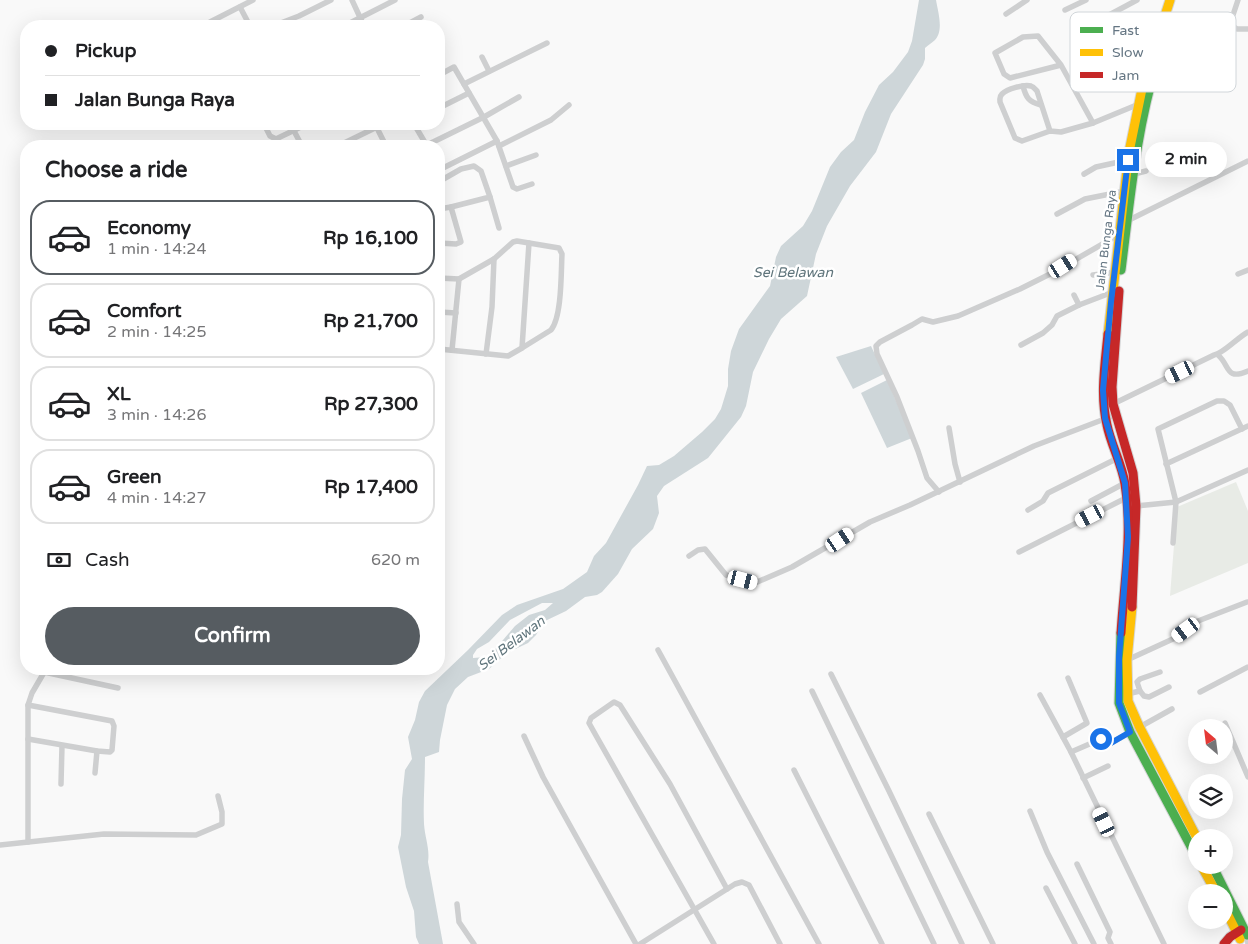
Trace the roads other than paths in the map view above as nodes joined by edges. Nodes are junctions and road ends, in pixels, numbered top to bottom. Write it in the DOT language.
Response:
graph roads {
  1 [pos="253,0"];
  2 [pos="331,0"];
  3 [pos="352,0"];
  4 [pos="395,0"];
  5 [pos="1027,0"];
  6 [pos="1086,0"];
  7 [pos="1137,0"];
  8 [pos="1176,0"];
  9 [pos="1238,0"];
  10 [pos="321,3"];
  11 [pos="240,7"];
  12 [pos="1064,10"];
  13 [pos="1114,12"];
  14 [pos="1172,12"];
  15 [pos="1234,12"];
  16 [pos="1006,14"];
  17 [pos="422,17"];
  18 [pos="360,18"];
  19 [pos="214,20"];
  20 [pos="247,20"];
  21 [pos="286,20"];
  22 [pos="356,20"];
  23 [pos="416,20"];
  24 [pos="547,43"];
  25 [pos="482,57"];
  26 [pos="1061,65"];
  27 [pos="489,71"];
  28 [pos="445,72"];
  29 [pos="1070,81"];
  30 [pos="464,84"];
  31 [pos="1023,86"];
  32 [pos="1076,92"];
  33 [pos="1143,92"];
  34 [pos="1146,92"];
  35 [pos="469,93"];
  36 [pos="519,97"];
  37 [pos="1142,103"];
  38 [pos="445,105"];
  39 [pos="569,105"];
  40 [pos="1041,105"];
  41 [pos="484,117"];
  42 [pos="1093,123"];
  43 [pos="268,130"];
  44 [pos="368,130"];
  45 [pos="294,131"];
  46 [pos="1050,131"];
  47 [pos="299,140"];
  48 [pos="349,140"];
  49 [pos="439,140"];
  50 [pos="498,144"];
  51 [pos="536,155"];
  52 [pos="1128,160"];
  53 [pos="1248,161"];
  54 [pos="445,166"];
  55 [pos="506,166"];
  56 [pos="1146,171"];
  57 [pos="1084,174"];
  58 [pos="1134,174"];
  59 [pos="445,178"];
  60 [pos="532,184"];
  61 [pos="1125,191"];
  62 [pos="490,197"];
  63 [pos="445,208"];
  64 [pos="451,208"];
  65 [pos="1057,214"];
  66 [pos="1125,222"];
  67 [pos="499,228"];
  68 [pos="1120,234"];
  69 [pos="445,243"];
  70 [pos="529,243"];
  71 [pos="494,258"];
  72 [pos="1248,270"];
  73 [pos="1115,272"];
  74 [pos="1238,274"];
  75 [pos="1093,276"];
  76 [pos="445,278"];
  77 [pos="459,279"];
  78 [pos="1112,292"];
  79 [pos="1074,295"];
  80 [pos="1080,305"];
  81 [pos="445,312"];
  82 [pos="456,313"];
  83 [pos="1248,332"];
  84 [pos="1022,345"];
  85 [pos="522,348"];
  86 [pos="445,349"];
  87 [pos="452,350"];
  88 [pos="486,354"];
  89 [pos="1218,355"];
  90 [pos="1248,371"];
  91 [pos="1113,404"];
  92 [pos="1115,415"];
  93 [pos="1105,418"];
  94 [pos="949,428"];
  95 [pos="1245,428"];
  96 [pos="1118,458"];
  97 [pos="1166,464"];
  98 [pos="1248,470"];
  99 [pos="960,482"];
  100 [pos="1125,483"];
  101 [pos="939,492"];
  102 [pos="1126,498"];
  103 [pos="1091,501"];
  104 [pos="1176,502"];
  105 [pos="1136,506"];
  106 [pos="1028,510"];
  107 [pos="1132,522"];
  108 [pos="1173,543"];
  109 [pos="1019,552"];
  110 [pos="689,556"];
  111 [pos="1247,602"];
  112 [pos="658,650"];
  113 [pos="1127,660"];
  114 [pos="1248,668"];
  115 [pos="1160,672"];
  116 [pos="831,674"];
  117 [pos="42,675"];
  118 [pos="65,675"];
  119 [pos="1068,678"];
  120 [pos="1169,687"];
  121 [pos="118,688"];
  122 [pos="812,691"];
  123 [pos="1140,691"];
  124 [pos="1200,692"];
  125 [pos="1127,694"];
  126 [pos="1040,695"];
  127 [pos="28,705"];
  128 [pos="1172,709"];
  129 [pos="1139,726"];
  130 [pos="1130,732"];
  131 [pos="524,736"];
  132 [pos="1063,737"];
  133 [pos="28,739"];
  134 [pos="1233,743"];
  135 [pos="62,746"];
  136 [pos="97,751"];
  137 [pos="1071,752"];
  138 [pos="1108,766"];
  139 [pos="794,770"];
  140 [pos="95,774"];
  141 [pos="1248,777"];
  142 [pos="1083,778"];
  143 [pos="61,784"];
  144 [pos="218,796"];
  145 [pos="1030,812"];
  146 [pos="929,814"];
  147 [pos="1192,829"];
  148 [pos="1188,841"];
  149 [pos="28,842"];
  150 [pos="0,845"];
  151 [pos="1078,864"];
  152 [pos="1216,874"];
  153 [pos="1046,888"];
  154 [pos="727,889"];
  155 [pos="457,904"];
  156 [pos="694,910"];
  157 [pos="1233,920"];
  158 [pos="1245,936"];
  159 [pos="474,944"];
  160 [pos="636,944"];
  161 [pos="640,944"];
  162 [pos="714,944"];
  163 [pos="780,944"];
  164 [pos="819,944"];
  165 [pos="882,944"];
  166 [pos="934,944"];
  167 [pos="962,944"];
  168 [pos="993,944"];
  169 [pos="1075,944"];
  170 [pos="1094,944"];
  171 [pos="1111,944"];
  172 [pos="1164,944"];
  173 [pos="1224,944"];
  1 -- 11 [label="street"];
  2 -- 10 [label="street"];
  3 -- 18 [label="street"];
  4 -- 18 [label="street"];
  5 -- 16 [label="street"];
  6 -- 12 [label="street"];
  7 -- 13 [label="street"];
  8 -- 14 [label="main road, Jalan Bunga Raya"];
  9 -- 15 [label="street"];
  10 -- 21 [label="street"];
  11 -- 19 [label="street"];
  11 -- 20 [label="street"];
  17 -- 23 [label="street"];
  18 -- 22 [label="street"];
  24 -- 27 [label="street"];
  25 -- 27 [label="street"];
  26 -- 26 [label="street"];
  26 -- 29 [label="street"];
  27 -- 30 [label="street"];
  28 -- 30 [label="street"];
  30 -- 35 [label="street"];
  31 -- 40 [label="street"];
  31 -- 40 [label="street"];
  31 -- 46 [label="street"];
  32 -- 42 [label="street"];
  33 -- 37 [label="main road, Jalan Bunga Raya"];
  34 -- 37 [label="main road, Jalan Bunga Raya"];
  35 -- 38 [label="street"];
  35 -- 41 [label="street"];
  36 -- 41 [label="street"];
  37 -- 42 [label="street"];
  37 -- 52 [label="main road, Jalan Bunga Raya"];
  37 -- 58 [label="main road, Jalan Bunga Raya"];
  39 -- 50 [label="street"];
  40 -- 46 [label="street"];
  41 -- 49 [label="street"];
  41 -- 50 [label="street"];
  42 -- 46 [label="street"];
  43 -- 45 [label="street"];
  44 -- 48 [label="street"];
  45 -- 47 [label="street"];
  50 -- 54 [label="street"];
  50 -- 55 [label="street"];
  51 -- 55 [label="street"];
  52 -- 57 [label="street"];
  52 -- 61 [label="main road, Jalan Bunga Raya"];
  53 -- 66 [label="street"];
  55 -- 60 [label="street"];
  56 -- 58 [label="street"];
  58 -- 66 [label="main road, Jalan Bunga Raya"];
  59 -- 62 [label="street"];
  61 -- 65 [label="street"];
  61 -- 66 [label="main road, Jalan Bunga Raya"];
  62 -- 64 [label="street"];
  62 -- 67 [label="street"];
  63 -- 64 [label="street"];
  64 -- 69 [label="street"];
  66 -- 68 [label="main road, Jalan Bunga Raya"];
  66 -- 91 [label="main road, Jalan Bunga Raya"];
  68 -- 73 [label="main road, Jalan Bunga Raya"];
  68 -- 101 [label="street"];
  70 -- 71 [label="street"];
  70 -- 85 [label="street"];
  70 -- 85 [label="street"];
  71 -- 77 [label="street"];
  71 -- 88 [label="street"];
  72 -- 74 [label="street"];
  73 -- 75 [label="street"];
  73 -- 78 [label="main road, Jalan Bunga Raya"];
  76 -- 77 [label="street"];
  77 -- 82 [label="street"];
  78 -- 80 [label="street"];
  78 -- 93 [label="main road, Jalan Bunga Raya"];
  79 -- 80 [label="street"];
  80 -- 84 [label="street"];
  81 -- 82 [label="street"];
  82 -- 87 [label="street"];
  83 -- 89 [label="street"];
  85 -- 88 [label="street"];
  86 -- 87 [label="street"];
  87 -- 88 [label="street"];
  89 -- 90 [label="street"];
  89 -- 91 [label="street"];
  91 -- 92 [label="main road, Jalan Bunga Raya"];
  92 -- 93 [label="street"];
  92 -- 105 [label="main road, Jalan Bunga Raya"];
  93 -- 96 [label="main road, Jalan Bunga Raya"];
  93 -- 99 [label="street"];
  94 -- 99 [label="street"];
  95 -- 97 [label="street"];
  95 -- 97 [label="street"];
  96 -- 100 [label="main road, Jalan Bunga Raya"];
  96 -- 106 [label="street"];
  97 -- 104 [label="street"];
  98 -- 104 [label="street"];
  99 -- 101 [label="street"];
  100 -- 102 [label="main road, Jalan Bunga Raya"];
  100 -- 103 [label="street"];
  101 -- 110 [label="street"];
  102 -- 107 [label="main road, Jalan Bunga Raya"];
  102 -- 109 [label="street"];
  104 -- 105 [label="street"];
  104 -- 108 [label="street"];
  105 -- 107 [label="main road, Jalan Bunga Raya"];
  107 -- 113 [label="main road, Jalan Bunga Raya"];
  107 -- 130 [label="main road, Jalan Bunga Raya"];
  111 -- 113 [label="street"];
  112 -- 164 [label="street"];
  113 -- 125 [label="main road, Jalan Bunga Raya"];
  114 -- 124 [label="street"];
  115 -- 123 [label="street"];
  116 -- 167 [label="street"];
  117 -- 127 [label="street"];
  118 -- 121 [label="street"];
  119 -- 132 [label="street"];
  120 -- 123 [label="street"];
  122 -- 166 [label="street"];
  123 -- 125 [label="street"];
  125 -- 129 [label="main road, Jalan Bunga Raya"];
  126 -- 132 [label="street"];
  127 -- 133 [label="street"];
  127 -- 136 [label="street"];
  128 -- 129 [label="street"];
  129 -- 130 [label="street"];
  129 -- 147 [label="main road, Jalan Bunga Raya"];
  130 -- 137 [label="street"];
  130 -- 148 [label="main road, Jalan Bunga Raya"];
  131 -- 160 [label="street"];
  132 -- 137 [label="street"];
  133 -- 135 [label="street"];
  133 -- 149 [label="street"];
  134 -- 141 [label="street"];
  135 -- 136 [label="street"];
  135 -- 143 [label="street"];
  136 -- 140 [label="street"];
  137 -- 142 [label="street"];
  138 -- 142 [label="street"];
  139 -- 165 [label="street"];
  142 -- 172 [label="street"];
  144 -- 149 [label="street"];
  145 -- 170 [label="street"];
  146 -- 168 [label="street"];
  149 -- 150 [label="street"];
  151 -- 171 [label="street"];
  152 -- 158 [label="main road"];
  153 -- 169 [label="street"];
  154 -- 156 [label="street"];
  154 -- 156 [label="street"];
  154 -- 163 [label="street"];
  155 -- 159 [label="street"];
  156 -- 161 [label="street"];
  156 -- 162 [label="street"];
  157 -- 158 [label="main road"];
  158 -- 173 [label="main road"];
}
